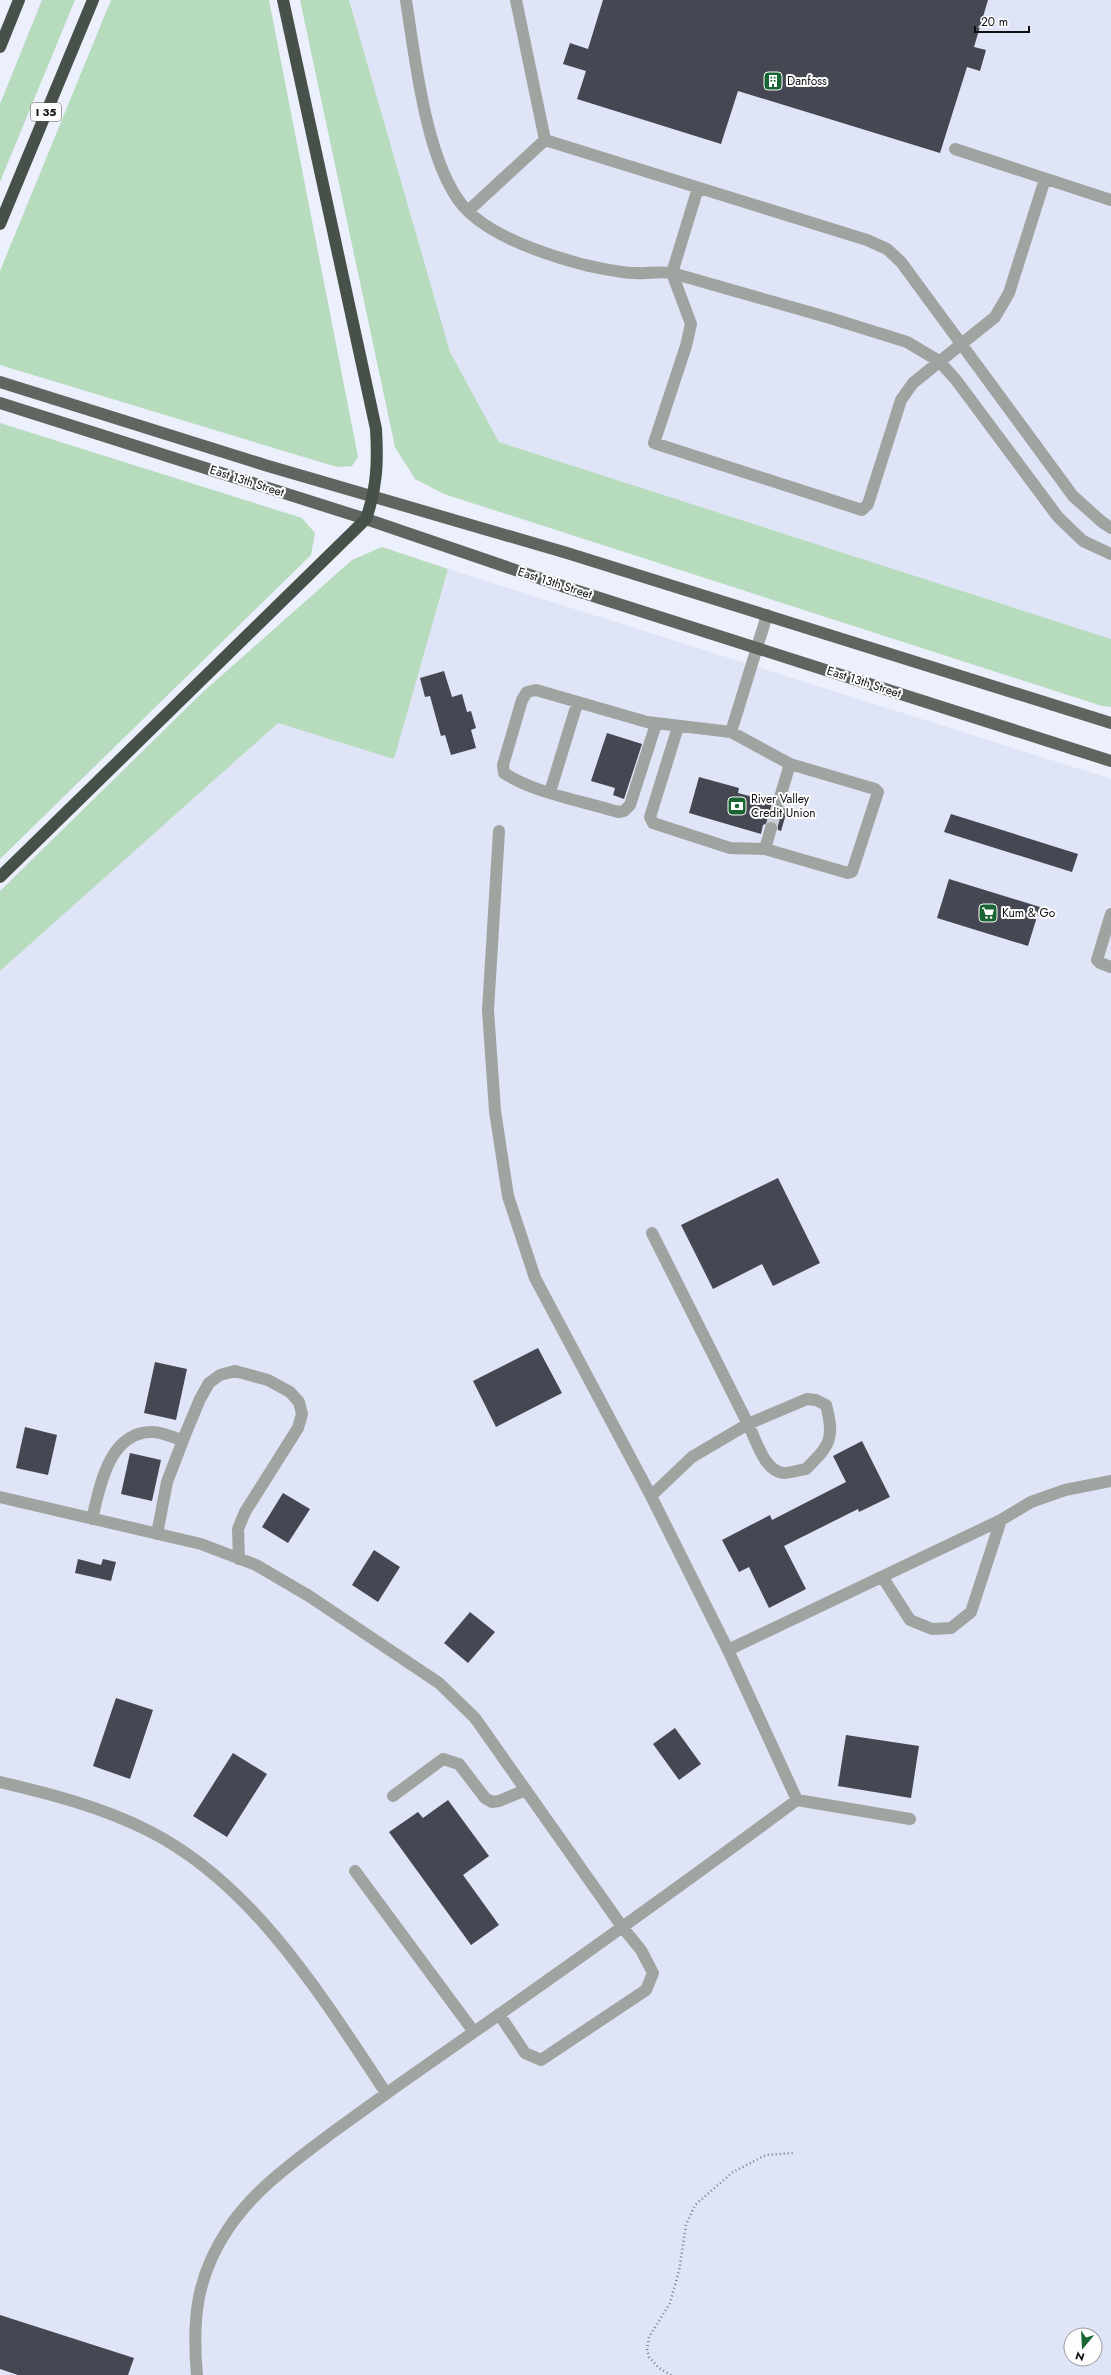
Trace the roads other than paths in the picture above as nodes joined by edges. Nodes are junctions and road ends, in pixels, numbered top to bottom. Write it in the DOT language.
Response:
graph roads {
  1 [pos="19,0"];
  2 [pos="93,0"];
  3 [pos="283,0"];
  4 [pos="406,0"];
  5 [pos="516,0"];
  6 [pos="0,47"];
  7 [pos="545,140"];
  8 [pos="955,149"];
  9 [pos="1045,179"];
  10 [pos="698,188"];
  11 [pos="1111,200"];
  12 [pos="468,211"];
  13 [pos="0,224"];
  14 [pos="672,273"];
  15 [pos="962,344"];
  16 [pos="939,361"];
  17 [pos="0,382"];
  18 [pos="0,403"];
  19 [pos="374,497"];
  20 [pos="366,519"];
  21 [pos="1111,528"];
  22 [pos="1111,554"];
  23 [pos="767,615"];
  24 [pos="756,648"];
  25 [pos="577,704"];
  26 [pos="1111,723"];
  27 [pos="656,724"];
  28 [pos="678,727"];
  29 [pos="731,732"];
  30 [pos="1111,761"];
  31 [pos="790,764"];
  32 [pos="550,792"];
  33 [pos="778,804"];
  34 [pos="771,828"];
  35 [pos="499,831"];
  36 [pos="765,849"];
  37 [pos="0,877"];
  38 [pos="1111,914"];
  39 [pos="1111,967"];
  40 [pos="652,1233"];
  41 [pos="748,1424"];
  42 [pos="183,1440"];
  43 [pos="1111,1481"];
  44 [pos="651,1496"];
  45 [pos="0,1497"];
  46 [pos="92,1519"];
  47 [pos="1001,1520"];
  48 [pos="158,1534"];
  49 [pos="239,1559"];
  50 [pos="884,1578"];
  51 [pos="728,1650"];
  52 [pos="0,1782"];
  53 [pos="526,1790"];
  54 [pos="393,1796"];
  55 [pos="797,1800"];
  56 [pos="910,1819"];
  57 [pos="355,1871"];
  58 [pos="623,1928"];
  59 [pos="499,2014"];
  60 [pos="474,2032"];
  61 [pos="386,2093"];
  62 [pos="197,2375"];
  1 -- 6 [label="highway"];
  2 -- 13 [label="highway, I 35"];
  3 -- 19 [label="highway"];
  4 -- 12 [label="lane"];
  5 -- 7 [label="lane"];
  7 -- 10 [label="lane"];
  7 -- 12 [label="lane"];
  8 -- 9 [label="lane"];
  9 -- 11 [label="lane"];
  9 -- 15 [label="lane"];
  10 -- 14 [label="lane"];
  10 -- 15 [label="lane"];
  12 -- 14 [label="lane"];
  14 -- 16 [label="lane"];
  14 -- 16 [label="lane"];
  15 -- 16 [label="lane"];
  15 -- 21 [label="lane"];
  16 -- 22 [label="lane"];
  17 -- 19 [label="main road, East 13th Street"];
  18 -- 20 [label="main road, East 13th Street"];
  19 -- 20 [label="highway"];
  19 -- 23 [label="main road, East 13th Street"];
  20 -- 24 [label="main road, East 13th Street"];
  20 -- 37 [label="highway"];
  23 -- 24 [label="lane"];
  23 -- 26 [label="main road, East 13th Street"];
  24 -- 29 [label="lane"];
  24 -- 30 [label="main road, East 13th Street"];
  25 -- 27 [label="lane"];
  25 -- 32 [label="lane"];
  25 -- 32 [label="lane"];
  27 -- 28 [label="lane"];
  27 -- 32 [label="lane"];
  28 -- 29 [label="lane"];
  28 -- 36 [label="lane"];
  29 -- 31 [label="lane"];
  31 -- 33 [label="lane"];
  31 -- 36 [label="lane"];
  34 -- 36 [label="lane"];
  35 -- 44 [label="lane"];
  38 -- 39 [label="lane"];
  40 -- 41 [label="lane"];
  41 -- 41 [label="lane"];
  41 -- 44 [label="lane"];
  42 -- 46 [label="lane"];
  42 -- 48 [label="lane"];
  42 -- 49 [label="lane"];
  43 -- 47 [label="lane"];
  44 -- 51 [label="lane"];
  45 -- 46 [label="lane"];
  46 -- 48 [label="lane"];
  47 -- 50 [label="lane"];
  47 -- 50 [label="lane"];
  48 -- 49 [label="lane"];
  49 -- 53 [label="lane"];
  50 -- 51 [label="lane"];
  51 -- 55 [label="lane"];
  52 -- 61 [label="lane"];
  53 -- 54 [label="lane"];
  53 -- 58 [label="lane"];
  55 -- 56 [label="lane"];
  55 -- 58 [label="lane"];
  57 -- 60 [label="lane"];
  58 -- 59 [label="lane"];
  58 -- 59 [label="lane"];
  59 -- 60 [label="lane"];
  60 -- 61 [label="lane"];
  61 -- 62 [label="lane"];
}
